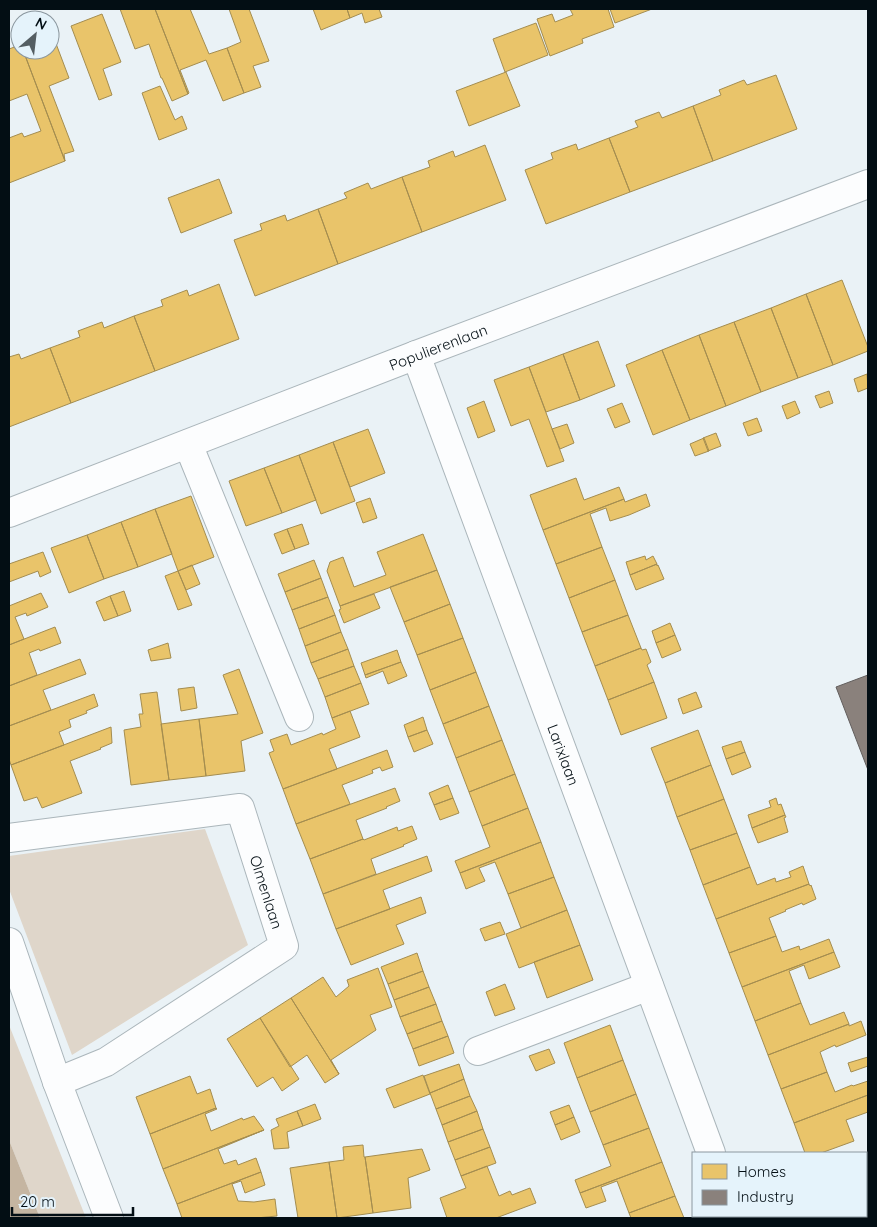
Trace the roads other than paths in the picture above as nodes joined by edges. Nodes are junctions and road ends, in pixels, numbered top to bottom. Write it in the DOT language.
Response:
graph roads {
  1 [pos="868,184"];
  2 [pos="416,355"];
  3 [pos="188,444"];
  4 [pos="9,513"];
  5 [pos="299,717"];
  6 [pos="9,838"];
  7 [pos="9,942"];
  8 [pos="649,986"];
  9 [pos="478,1051"];
  10 [pos="57,1082"];
  11 [pos="711,1152"];
  12 [pos="110,1218"];
  1 -- 2 [label="street, Populierenlaan"];
  2 -- 3 [label="street, Populierenlaan"];
  2 -- 8 [label="street, Larixlaan"];
  3 -- 4 [label="street, Populierenlaan"];
  3 -- 5 [label="street"];
  6 -- 10 [label="street, Olmenlaan"];
  7 -- 10 [label="street"];
  8 -- 9 [label="street"];
  8 -- 11 [label="street, Larixlaan"];
  10 -- 12 [label="street"];
}
